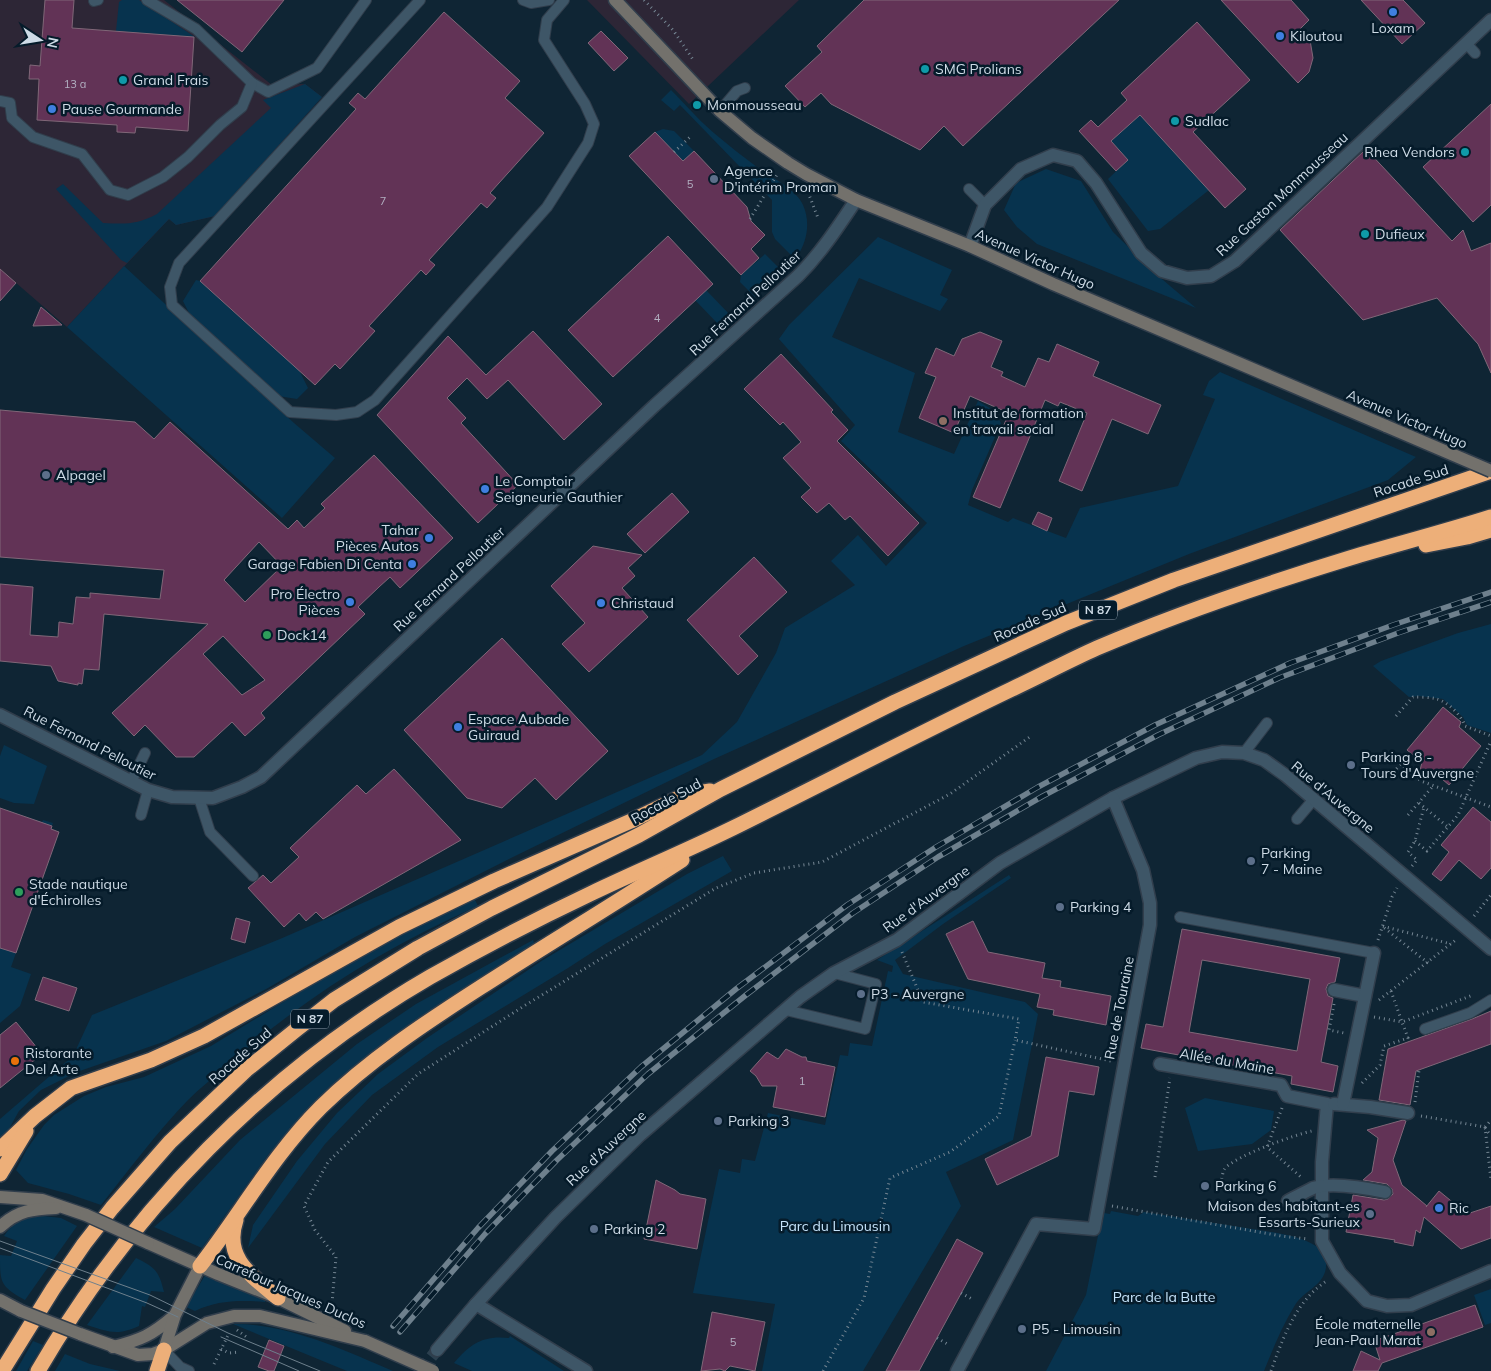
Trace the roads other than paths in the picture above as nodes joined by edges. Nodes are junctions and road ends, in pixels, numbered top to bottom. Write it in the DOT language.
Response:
graph roads {
  1 [pos="147,0"];
  2 [pos="366,0"];
  3 [pos="420,0"];
  4 [pos="523,0"];
  5 [pos="549,0"];
  6 [pos="564,0"];
  7 [pos="615,0"];
  8 [pos="1491,20"];
  9 [pos="252,83"];
  10 [pos="745,88"];
  11 [pos="0,101"];
  12 [pos="720,111"];
  13 [pos="969,189"];
  14 [pos="856,200"];
  15 [pos="985,205"];
  16 [pos="970,246"];
  17 [pos="1491,471"];
  18 [pos="1491,517"];
  19 [pos="1491,530"];
  20 [pos="1346,559"];
  21 [pos="0,715"];
  22 [pos="1267,723"];
  23 [pos="145,753"];
  24 [pos="1244,753"];
  25 [pos="131,782"];
  26 [pos="721,789"];
  27 [pos="148,790"];
  28 [pos="199,798"];
  29 [pos="1113,798"];
  30 [pos="1314,799"];
  31 [pos="141,815"];
  32 [pos="1297,819"];
  33 [pos="729,830"];
  34 [pos="253,876"];
  35 [pos="1180,917"];
  36 [pos="1491,949"];
  37 [pos="1374,953"];
  38 [pos="834,973"];
  39 [pos="1334,990"];
  40 [pos="1365,996"];
  41 [pos="1491,1000"];
  42 [pos="786,1010"];
  43 [pos="1425,1029"];
  44 [pos="1166,1065"];
  45 [pos="1327,1104"];
  46 [pos="1343,1104"];
  47 [pos="1411,1114"];
  48 [pos="34,1116"];
  49 [pos="0,1149"];
  50 [pos="0,1174"];
  51 [pos="1319,1185"];
  52 [pos="1385,1192"];
  53 [pos="0,1196"];
  54 [pos="1288,1201"];
  55 [pos="64,1208"];
  56 [pos="238,1214"];
  57 [pos="0,1226"];
  58 [pos="200,1266"];
  59 [pos="1491,1271"];
  60 [pos="278,1298"];
  61 [pos="0,1300"];
  62 [pos="476,1304"];
  63 [pos="175,1315"];
  64 [pos="365,1341"];
  65 [pos="113,1347"];
  66 [pos="164,1350"];
  67 [pos="437,1350"];
  68 [pos="2,1371"];
  69 [pos="38,1371"];
  70 [pos="157,1371"];
  71 [pos="189,1371"];
  72 [pos="433,1371"];
  73 [pos="586,1371"];
  74 [pos="957,1371"];
  1 -- 9 [label="lane"];
  2 -- 9 [label="lane"];
  3 -- 6 [label="lane"];
  4 -- 5 [label="lane"];
  7 -- 12 [label="main road, Avenue Victor Hugo"];
  8 -- 15 [label="street, Rue Gaston Monmousseau"];
  9 -- 11 [label="lane"];
  10 -- 12 [label="lane"];
  12 -- 14 [label="main road, Avenue Victor Hugo"];
  13 -- 15 [label="lane"];
  14 -- 16 [label="main road, Avenue Victor Hugo"];
  14 -- 28 [label="street, Rue Fernand Pelloutier"];
  15 -- 16 [label="street, Rue Gaston Monmousseau"];
  16 -- 17 [label="main road, Avenue Victor Hugo, bridge"];
  17 -- 26 [label="highway, Rocade Sud / N 87"];
  18 -- 20 [label="highway, N 87"];
  19 -- 20 [label="highway"];
  20 -- 33 [label="highway, N 87"];
  21 -- 25 [label="street, Rue Fernand Pelloutier"];
  22 -- 24 [label="lane"];
  23 -- 25 [label="lane"];
  24 -- 29 [label="street, Rue d'Auvergne"];
  24 -- 30 [label="street, Rue d'Auvergne"];
  25 -- 27 [label="street, Rue Fernand Pelloutier"];
  26 -- 48 [label="highway"];
  26 -- 68 [label="highway, Rocade Sud / N 87"];
  27 -- 28 [label="street, Rue Fernand Pelloutier"];
  27 -- 31 [label="lane"];
  28 -- 34 [label="lane"];
  29 -- 38 [label="street, Rue d'Auvergne"];
  29 -- 74 [label="street, Rue de Touraine"];
  30 -- 32 [label="lane"];
  30 -- 36 [label="street, Rue d'Auvergne"];
  33 -- 56 [label="highway"];
  33 -- 69 [label="highway, N 87"];
  35 -- 37 [label="lane"];
  37 -- 40 [label="street"];
  38 -- 42 [label="street, Rue d'Auvergne"];
  38 -- 42 [label="lane"];
  39 -- 40 [label="street"];
  40 -- 46 [label="street"];
  41 -- 43 [label="lane"];
  42 -- 62 [label="street, Rue d'Auvergne"];
  44 -- 45 [label="street, Allée du Maine"];
  45 -- 46 [label="street, Allée du Maine"];
  45 -- 51 [label="street"];
  46 -- 47 [label="street, Allée du Maine"];
  48 -- 49 [label="highway"];
  48 -- 50 [label="highway"];
  51 -- 52 [label="street"];
  51 -- 54 [label="street"];
  51 -- 59 [label="street"];
  53 -- 55 [label="main road"];
  55 -- 57 [label="main road"];
  55 -- 58 [label="main road, Carrefour Jacques Duclos, bridge"];
  56 -- 58 [label="highway"];
  56 -- 60 [label="highway"];
  58 -- 60 [label="main road, Carrefour Jacques Duclos"];
  58 -- 63 [label="main road"];
  60 -- 64 [label="main road, Carrefour Jacques Duclos"];
  61 -- 65 [label="main road, Carrefour Jacques Duclos, bridge"];
  62 -- 67 [label="street, Rue d'Auvergne"];
  62 -- 73 [label="street"];
  63 -- 65 [label="main road"];
  63 -- 66 [label="main road"];
  64 -- 66 [label="main road, Carrefour Jacques Duclos"];
  64 -- 72 [label="main road, bridge"];
  65 -- 66 [label="main road, Carrefour Jacques Duclos"];
  66 -- 70 [label="highway"];
  66 -- 71 [label="lane"];
}
